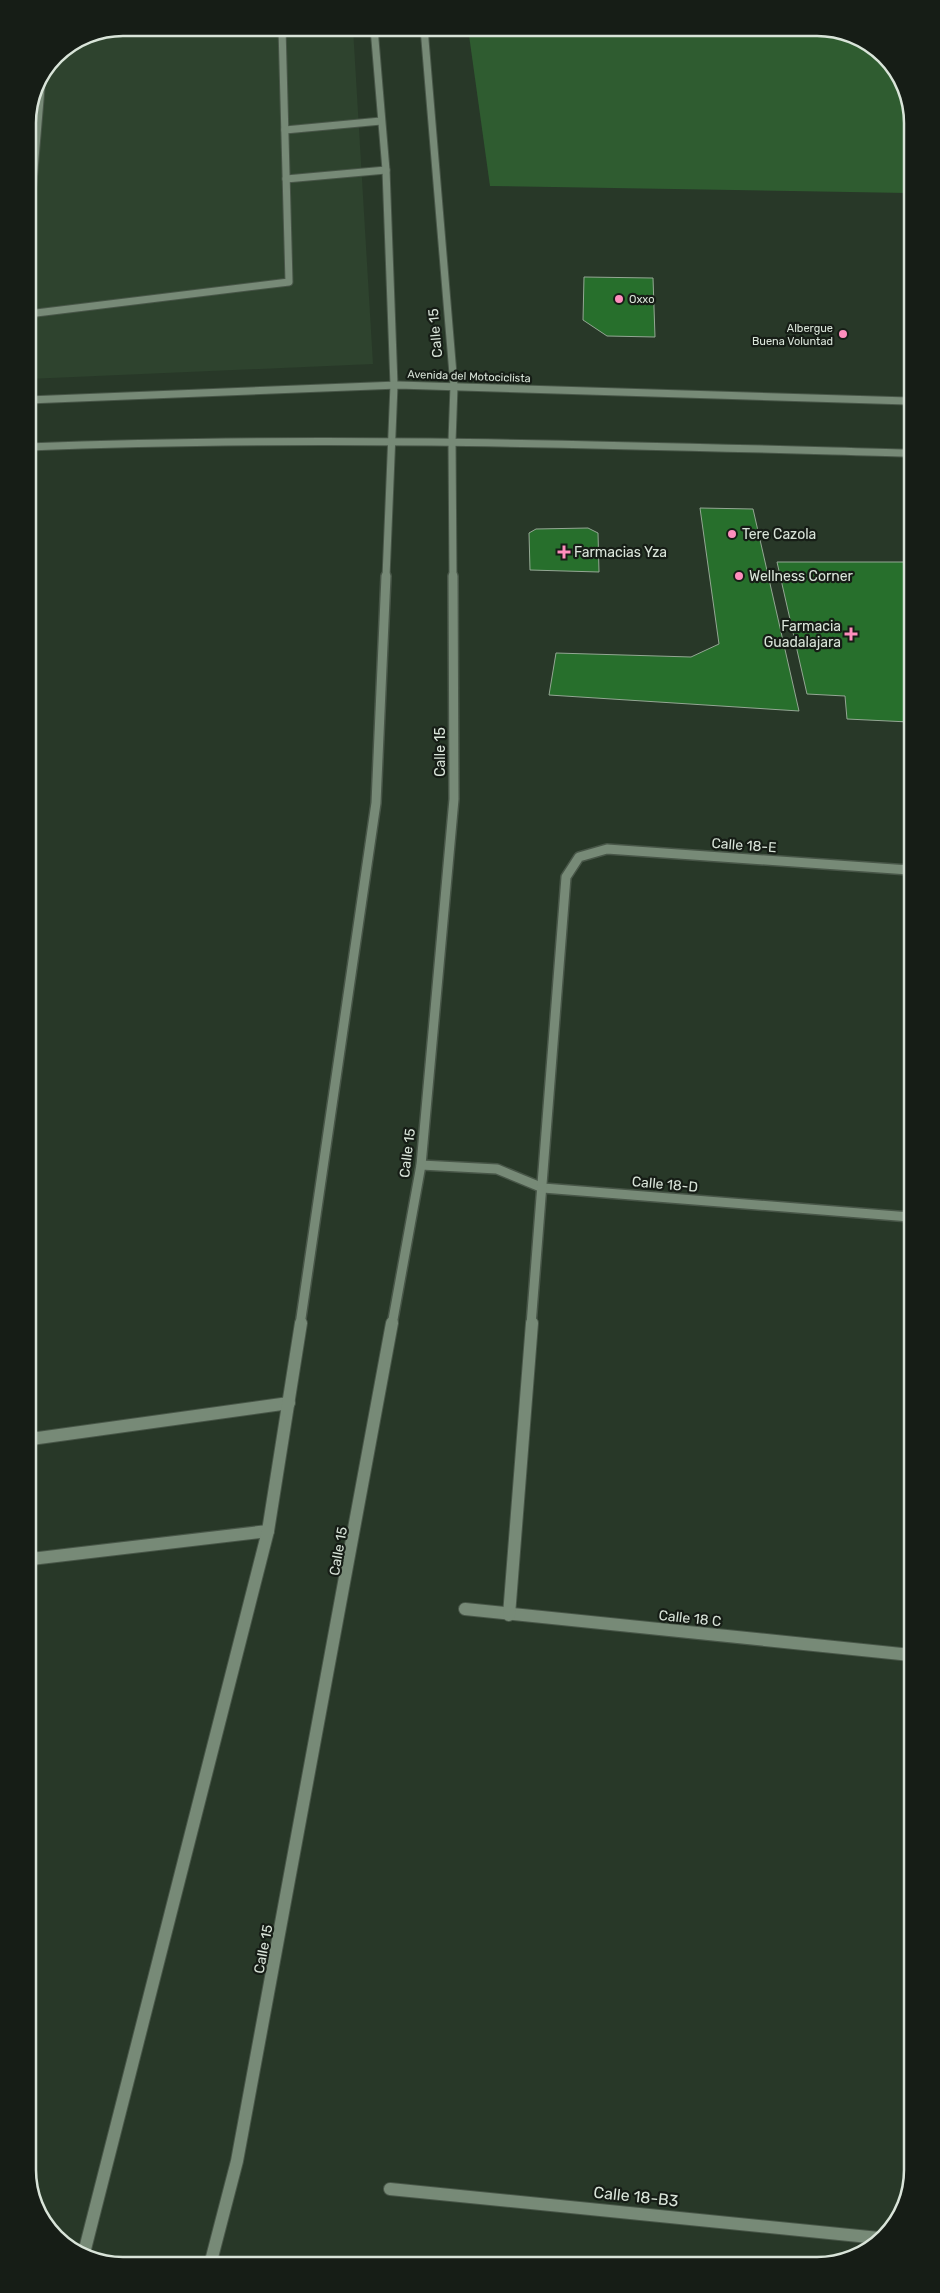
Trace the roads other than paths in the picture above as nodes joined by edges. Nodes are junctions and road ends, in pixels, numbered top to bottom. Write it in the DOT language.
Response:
graph roads {
  1 [pos="282,36"];
  2 [pos="375,36"];
  3 [pos="425,36"];
  4 [pos="40,100"];
  5 [pos="382,121"];
  6 [pos="285,130"];
  7 [pos="36,147"];
  8 [pos="386,170"];
  9 [pos="286,179"];
  10 [pos="36,313"];
  11 [pos="394,385"];
  12 [pos="454,386"];
  13 [pos="36,400"];
  14 [pos="904,401"];
  15 [pos="391,439"];
  16 [pos="452,441"];
  17 [pos="36,447"];
  18 [pos="904,453"];
  19 [pos="904,870"];
  20 [pos="421,1165"];
  21 [pos="543,1188"];
  22 [pos="904,1217"];
  23 [pos="289,1403"];
  24 [pos="36,1438"];
  25 [pos="268,1531"];
  26 [pos="36,1558"];
  27 [pos="465,1609"];
  28 [pos="509,1615"];
  29 [pos="904,1654"];
  30 [pos="390,2189"];
  31 [pos="872,2237"];
  32 [pos="85,2248"];
  33 [pos="212,2257"];
  1 -- 6 [label="street"];
  2 -- 5 [label="street"];
  3 -- 12 [label="street, Calle 15"];
  4 -- 7 [label="street"];
  5 -- 6 [label="street"];
  5 -- 8 [label="street"];
  6 -- 9 [label="street"];
  8 -- 9 [label="street"];
  8 -- 11 [label="street"];
  9 -- 10 [label="street"];
  11 -- 12 [label="street, Avenida del Motociclista"];
  11 -- 13 [label="street, Avenida del Motociclista"];
  11 -- 15 [label="street"];
  12 -- 14 [label="street, Avenida del Motociclista"];
  12 -- 16 [label="street, Calle 15"];
  15 -- 16 [label="street"];
  15 -- 17 [label="street"];
  15 -- 23 [label="street"];
  16 -- 18 [label="street"];
  16 -- 20 [label="street, Calle 15"];
  19 -- 21 [label="street, Calle 18-E"];
  20 -- 21 [label="street, Calle 18-D"];
  20 -- 33 [label="street, Calle 15"];
  21 -- 22 [label="street, Calle 18-D"];
  21 -- 28 [label="street"];
  23 -- 24 [label="street"];
  23 -- 25 [label="street"];
  25 -- 26 [label="street"];
  25 -- 32 [label="street"];
  27 -- 28 [label="street, Calle 18 C"];
  28 -- 29 [label="street, Calle 18 C"];
  30 -- 31 [label="street, Calle 18-B3"];
}
